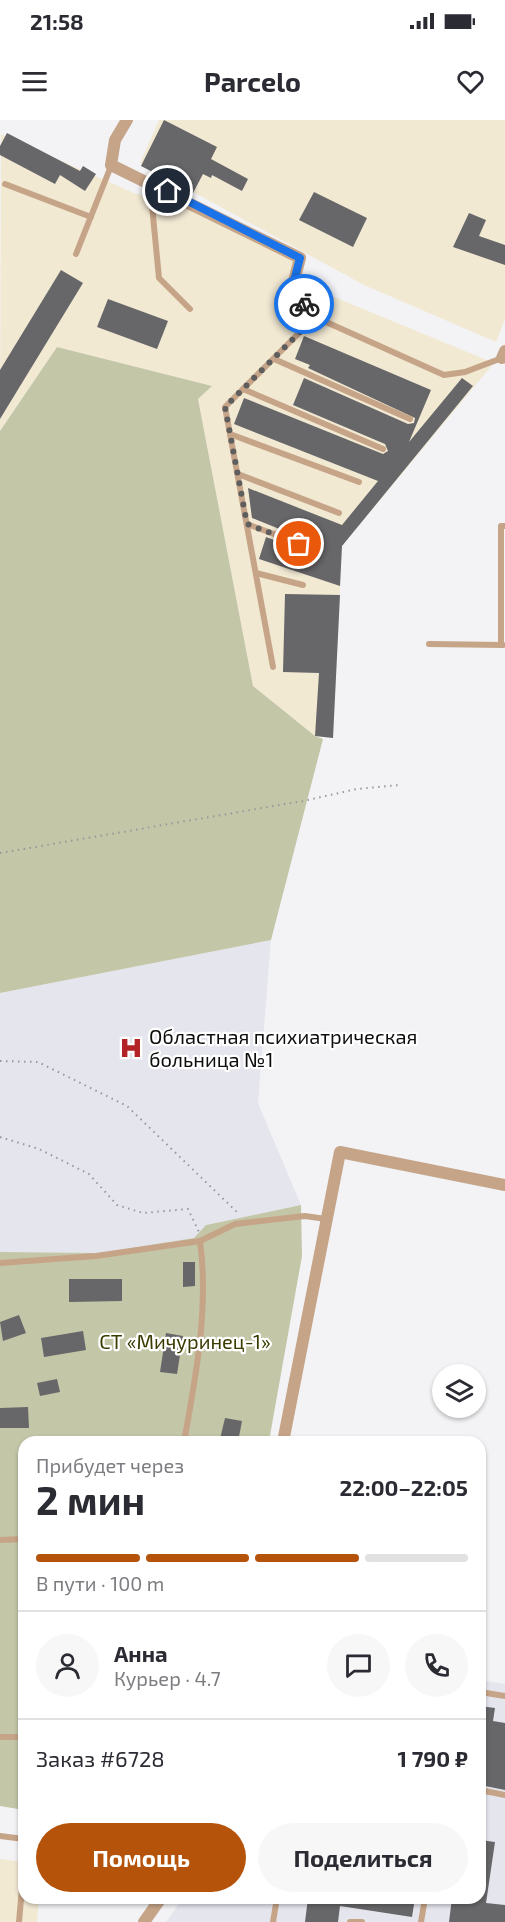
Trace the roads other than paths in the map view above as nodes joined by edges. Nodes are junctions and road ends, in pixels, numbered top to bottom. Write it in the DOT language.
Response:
graph roads {
  1 [pos="127,120"];
  2 [pos="111,165"];
  3 [pos="149,182"];
  4 [pos="5,184"];
  5 [pos="91,217"];
  6 [pos="76,254"];
  7 [pos="298,297"];
  8 [pos="190,309"];
  9 [pos="315,317"];
  10 [pos="504,355"];
  11 [pos="274,359"];
  12 [pos="243,389"];
  13 [pos="410,419"];
  14 [pos="230,434"];
  15 [pos="383,450"];
  16 [pos="238,474"];
  17 [pos="358,482"];
  18 [pos="339,513"];
  19 [pos="247,524"];
  20 [pos="505,526"];
  21 [pos="317,550"];
  22 [pos="256,573"];
  23 [pos="303,585"];
  24 [pos="429,644"];
  25 [pos="503,645"];
  26 [pos="273,667"];
  27 [pos="505,1185"];
  28 [pos="326,1219"];
  29 [pos="200,1241"];
  30 [pos="0,1263"];
  31 [pos="185,1436"];
  32 [pos="284,1436"];
  33 [pos="18,1539"];
  34 [pos="0,1540"];
  35 [pos="486,1693"];
  36 [pos="505,1696"];
  37 [pos="0,1737"];
  38 [pos="18,1737"];
  39 [pos="486,1791"];
  40 [pos="505,1795"];
  41 [pos="0,1836"];
  42 [pos="18,1838"];
  43 [pos="21,1904"];
  44 [pos="156,1904"];
  45 [pos="276,1904"];
  46 [pos="424,1904"];
  47 [pos="19,1922"];
  48 [pos="144,1922"];
  49 [pos="273,1922"];
  50 [pos="350,1922"];
  51 [pos="362,1922"];
  52 [pos="422,1922"];
  1 -- 2 [label="street"];
  2 -- 3 [label="street"];
  2 -- 5 [label="lane"];
  3 -- 7 [label="street"];
  3 -- 8 [label="lane"];
  4 -- 5 [label="lane"];
  5 -- 6 [label="lane"];
  7 -- 9 [label="lane"];
  9 -- 10 [label="lane"];
  9 -- 11 [label="lane"];
  11 -- 12 [label="lane"];
  11 -- 13 [label="lane"];
  12 -- 14 [label="lane"];
  12 -- 15 [label="lane"];
  14 -- 16 [label="lane"];
  14 -- 17 [label="lane"];
  16 -- 18 [label="lane"];
  16 -- 19 [label="lane"];
  19 -- 21 [label="lane"];
  19 -- 22 [label="lane"];
  20 -- 25 [label="lane"];
  22 -- 23 [label="lane"];
  22 -- 26 [label="lane"];
  24 -- 25 [label="lane"];
  27 -- 28 [label="street"];
  28 -- 29 [label="lane"];
  28 -- 32 [label="street"];
  29 -- 30 [label="lane"];
  29 -- 31 [label="lane"];
  33 -- 34 [label="lane"];
  35 -- 36 [label="lane"];
  37 -- 38 [label="lane"];
  39 -- 40 [label="lane"];
  41 -- 42 [label="lane"];
  43 -- 47 [label="lane"];
  44 -- 48 [label="street"];
  45 -- 49 [label="lane"];
  46 -- 52 [label="lane"];
  50 -- 51 [label="lane"];
}
